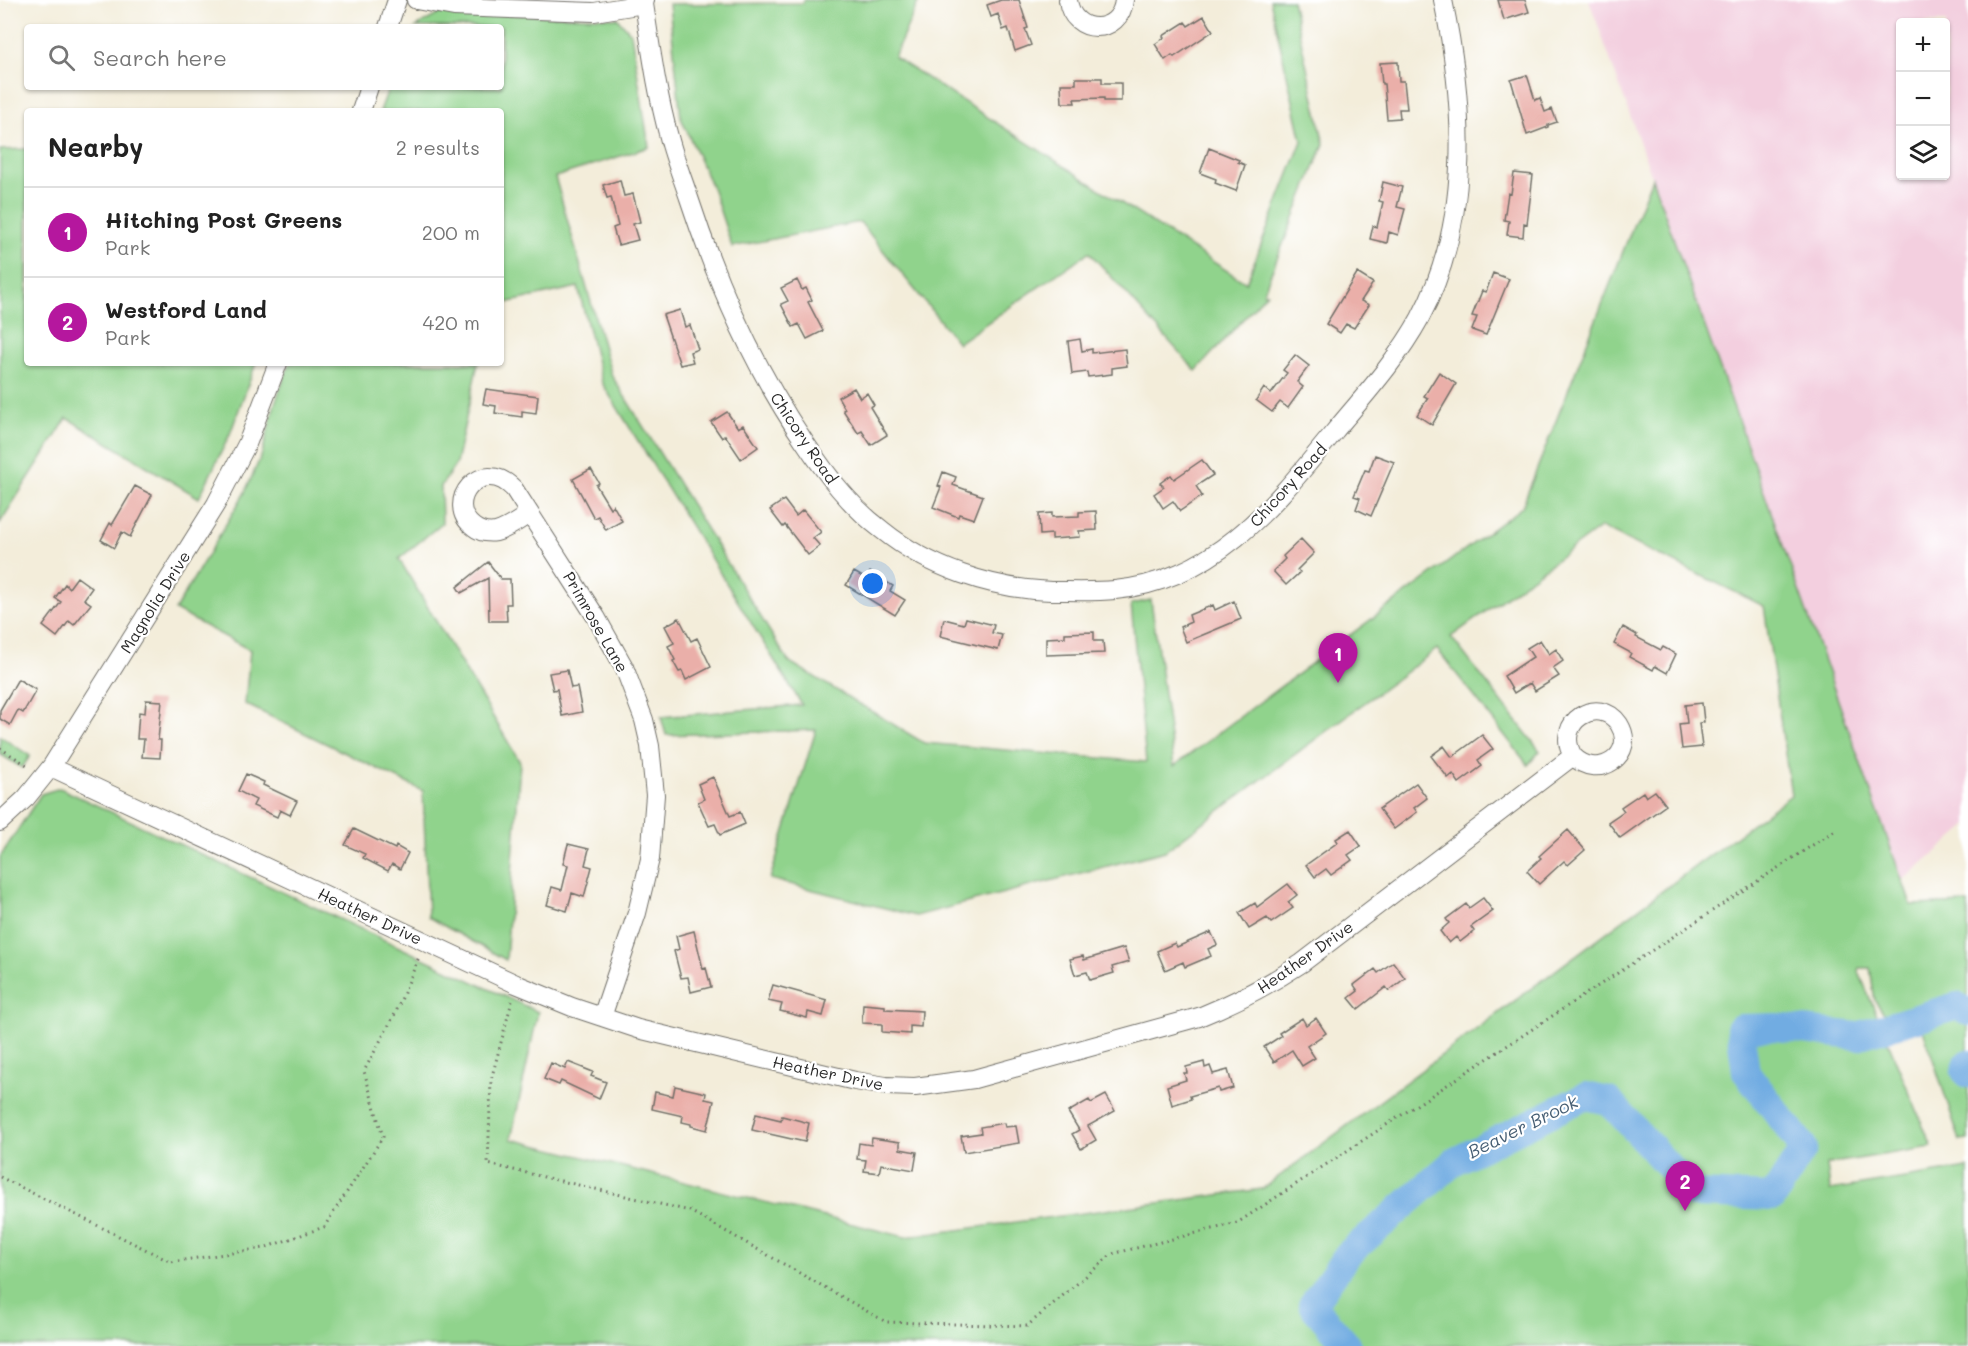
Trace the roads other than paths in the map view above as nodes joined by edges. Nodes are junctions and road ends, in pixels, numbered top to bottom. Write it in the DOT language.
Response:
graph roads {
  1 [pos="397,0"];
  2 [pos="416,0"];
  3 [pos="622,0"];
  4 [pos="1068,0"];
  5 [pos="1124,0"];
  6 [pos="1443,0"];
  7 [pos="645,2"];
  8 [pos="389,24"];
  9 [pos="368,90"];
  10 [pos="362,108"];
  11 [pos="277,366"];
  12 [pos="529,514"];
  13 [pos="1573,756"];
  14 [pos="47,772"];
  15 [pos="0,822"];
  16 [pos="602,1017"];
  1 -- 8 [label="street"];
  2 -- 7 [label="street"];
  3 -- 7 [label="street"];
  4 -- 5 [label="street"];
  6 -- 7 [label="street, Chicory Road"];
  9 -- 10 [label="street"];
  11 -- 14 [label="street, Magnolia Drive"];
  12 -- 16 [label="street, Primrose Lane"];
  13 -- 16 [label="street, Heather Drive"];
  14 -- 15 [label="street, Magnolia Drive"];
  14 -- 16 [label="street, Heather Drive"];
}
